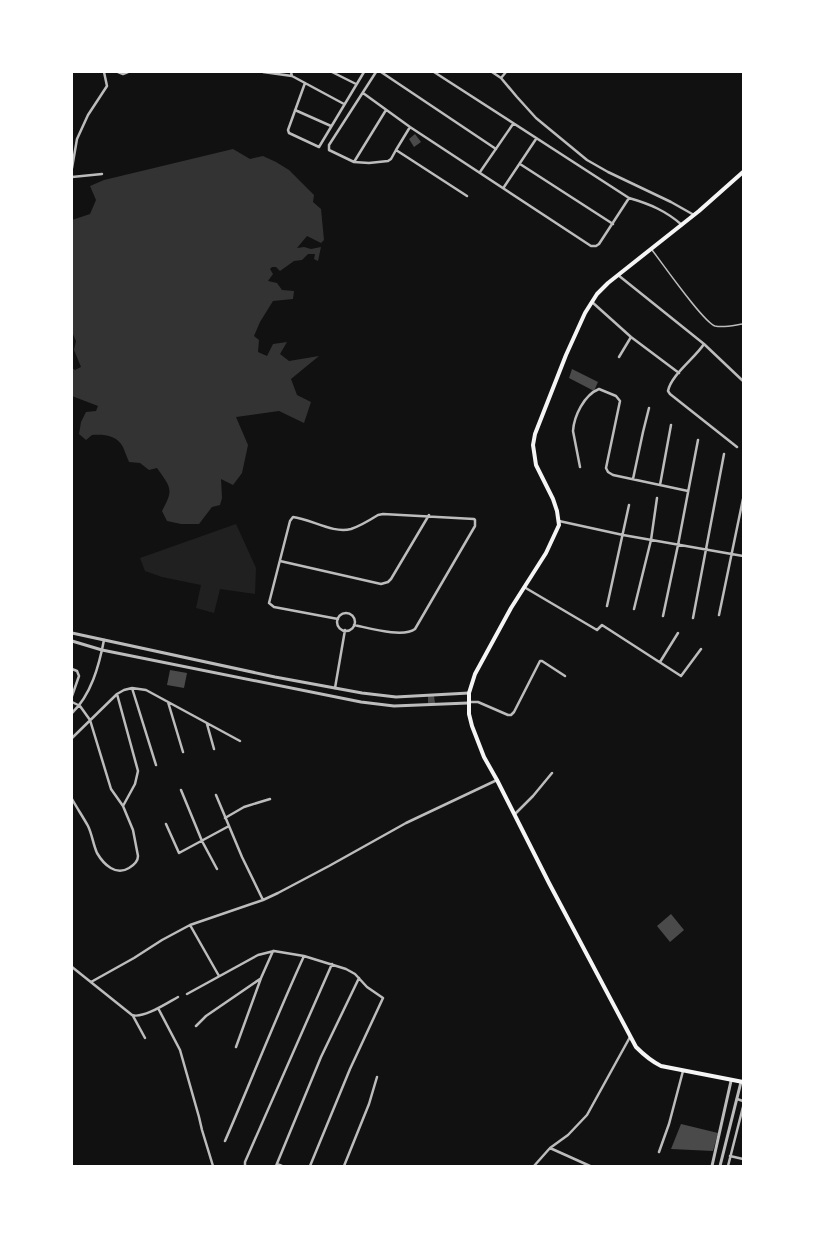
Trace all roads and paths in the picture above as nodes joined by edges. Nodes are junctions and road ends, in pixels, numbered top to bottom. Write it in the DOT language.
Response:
graph roads {
  1 [pos="104,72"];
  2 [pos="118,72"];
  3 [pos="128,72"];
  4 [pos="265,72"];
  5 [pos="291,72"];
  6 [pos="332,72"];
  7 [pos="364,72"];
  8 [pos="376,72"];
  9 [pos="381,72"];
  10 [pos="434,72"];
  11 [pos="492,72"];
  12 [pos="506,72"];
  13 [pos="292,76"];
  14 [pos="501,78"];
  15 [pos="305,83"];
  16 [pos="356,84"];
  17 [pos="363,93"];
  18 [pos="344,104"];
  19 [pos="295,110"];
  20 [pos="386,110"];
  21 [pos="514,124"];
  22 [pos="331,126"];
  23 [pos="410,127"];
  24 [pos="536,139"];
  25 [pos="496,149"];
  26 [pos="396,150"];
  27 [pos="354,162"];
  28 [pos="520,164"];
  29 [pos="72,168"];
  30 [pos="480,172"];
  31 [pos="743,172"];
  32 [pos="102,174"];
  33 [pos="72,177"];
  34 [pos="504,188"];
  35 [pos="467,196"];
  36 [pos="629,198"];
  37 [pos="694,215"];
  38 [pos="613,224"];
  39 [pos="682,225"];
  40 [pos="651,248"];
  41 [pos="618,275"];
  42 [pos="592,302"];
  43 [pos="743,324"];
  44 [pos="631,337"];
  45 [pos="704,344"];
  46 [pos="619,357"];
  47 [pos="679,373"];
  48 [pos="743,381"];
  49 [pos="649,408"];
  50 [pos="671,425"];
  51 [pos="698,440"];
  52 [pos="737,447"];
  53 [pos="724,454"];
  54 [pos="580,467"];
  55 [pos="633,479"];
  56 [pos="660,485"];
  57 [pos="688,491"];
  58 [pos="657,498"];
  59 [pos="743,499"];
  60 [pos="629,505"];
  61 [pos="429,515"];
  62 [pos="559,521"];
  63 [pos="623,536"];
  64 [pos="651,540"];
  65 [pos="678,545"];
  66 [pos="706,549"];
  67 [pos="732,554"];
  68 [pos="743,556"];
  69 [pos="280,561"];
  70 [pos="524,587"];
  71 [pos="607,606"];
  72 [pos="634,609"];
  73 [pos="719,615"];
  74 [pos="663,616"];
  75 [pos="693,618"];
  76 [pos="338,619"];
  77 [pos="354,625"];
  78 [pos="345,630"];
  79 [pos="72,633"];
  80 [pos="678,633"];
  81 [pos="104,639"];
  82 [pos="72,641"];
  83 [pos="701,649"];
  84 [pos="102,650"];
  85 [pos="660,662"];
  86 [pos="72,669"];
  87 [pos="565,676"];
  88 [pos="275,677"];
  89 [pos="274,684"];
  90 [pos="322,686"];
  91 [pos="132,688"];
  92 [pos="335,688"];
  93 [pos="320,693"];
  94 [pos="359,693"];
  95 [pos="469,693"];
  96 [pos="117,694"];
  97 [pos="72,696"];
  98 [pos="358,701"];
  99 [pos="72,702"];
  100 [pos="168,702"];
  101 [pos="468,703"];
  102 [pos="80,706"];
  103 [pos="72,713"];
  104 [pos="90,720"];
  105 [pos="207,724"];
  106 [pos="72,738"];
  107 [pos="240,741"];
  108 [pos="214,749"];
  109 [pos="183,752"];
  110 [pos="156,765"];
  111 [pos="552,773"];
  112 [pos="497,780"];
  113 [pos="181,790"];
  114 [pos="216,795"];
  115 [pos="72,799"];
  116 [pos="270,799"];
  117 [pos="123,806"];
  118 [pos="514,815"];
  119 [pos="226,818"];
  120 [pos="166,824"];
  121 [pos="229,826"];
  122 [pos="202,841"];
  123 [pos="217,870"];
  124 [pos="262,900"];
  125 [pos="190,925"];
  126 [pos="274,951"];
  127 [pos="304,956"];
  128 [pos="332,964"];
  129 [pos="72,967"];
  130 [pos="219,976"];
  131 [pos="261,978"];
  132 [pos="359,978"];
  133 [pos="91,982"];
  134 [pos="187,994"];
  135 [pos="178,998"];
  136 [pos="158,1008"];
  137 [pos="132,1015"];
  138 [pos="196,1026"];
  139 [pos="630,1037"];
  140 [pos="145,1038"];
  141 [pos="236,1047"];
  142 [pos="683,1071"];
  143 [pos="377,1077"];
  144 [pos="731,1081"];
  145 [pos="742,1082"];
  146 [pos="736,1099"];
  147 [pos="743,1101"];
  148 [pos="743,1107"];
  149 [pos="719,1134"];
  150 [pos="728,1136"];
  151 [pos="225,1141"];
  152 [pos="550,1148"];
  153 [pos="660,1152"];
  154 [pos="730,1156"];
  155 [pos="743,1159"];
  156 [pos="276,1165"];
  157 [pos="213,1166"];
  158 [pos="245,1166"];
  159 [pos="282,1166"];
  160 [pos="310,1166"];
  161 [pos="344,1166"];
  162 [pos="534,1166"];
  163 [pos="590,1166"];
  164 [pos="712,1166"];
  165 [pos="720,1166"];
  166 [pos="728,1166"];
  1 -- 29 [label="street"];
  2 -- 3 [label="street"];
  4 -- 13 [label="street"];
  5 -- 13 [label="street"];
  6 -- 16 [label="street"];
  7 -- 16 [label="street"];
  8 -- 17 [label="street"];
  9 -- 25 [label="street"];
  10 -- 21 [label="street"];
  11 -- 14 [label="street"];
  12 -- 14 [label="street"];
  13 -- 15 [label="street"];
  14 -- 37 [label="street"];
  15 -- 18 [label="street"];
  15 -- 19 [label="street"];
  16 -- 18 [label="street"];
  17 -- 20 [label="street"];
  17 -- 27 [label="street"];
  18 -- 22 [label="street"];
  19 -- 22 [label="street"];
  19 -- 22 [label="street"];
  20 -- 23 [label="street"];
  20 -- 27 [label="street"];
  21 -- 24 [label="street"];
  21 -- 25 [label="street"];
  23 -- 26 [label="street"];
  23 -- 30 [label="street"];
  24 -- 28 [label="street"];
  24 -- 36 [label="street"];
  25 -- 30 [label="street"];
  26 -- 27 [label="street"];
  26 -- 35 [label="street"];
  28 -- 34 [label="street"];
  28 -- 38 [label="street"];
  30 -- 34 [label="street"];
  31 -- 37 [label="highway"];
  32 -- 33 [label="street"];
  34 -- 38 [label="street"];
  36 -- 38 [label="street"];
  36 -- 39 [label="street"];
  37 -- 39 [label="highway"];
  39 -- 40 [label="highway"];
  40 -- 41 [label="highway"];
  40 -- 43 [label="lane"];
  41 -- 42 [label="highway"];
  41 -- 45 [label="street"];
  42 -- 44 [label="street"];
  42 -- 62 [label="highway"];
  44 -- 46 [label="street"];
  44 -- 47 [label="street"];
  45 -- 47 [label="street"];
  45 -- 48 [label="street"];
  47 -- 52 [label="street"];
  49 -- 55 [label="street"];
  50 -- 56 [label="street"];
  51 -- 57 [label="street"];
  53 -- 66 [label="street"];
  54 -- 55 [label="street"];
  55 -- 56 [label="street"];
  56 -- 57 [label="street"];
  57 -- 65 [label="street"];
  58 -- 64 [label="street"];
  59 -- 67 [label="street"];
  60 -- 63 [label="street"];
  61 -- 69 [label="street"];
  61 -- 69 [label="street"];
  61 -- 77 [label="street"];
  62 -- 63 [label="street"];
  62 -- 70 [label="highway"];
  63 -- 64 [label="street"];
  63 -- 71 [label="street"];
  64 -- 65 [label="street"];
  64 -- 72 [label="street"];
  65 -- 66 [label="street"];
  65 -- 74 [label="street"];
  66 -- 67 [label="street"];
  66 -- 75 [label="street"];
  67 -- 68 [label="street"];
  67 -- 73 [label="street"];
  69 -- 76 [label="street"];
  70 -- 85 [label="street"];
  70 -- 95 [label="highway"];
  76 -- 77 [label="street"];
  76 -- 78 [label="street"];
  77 -- 78 [label="street"];
  78 -- 92 [label="street"];
  79 -- 81 [label="street"];
  80 -- 85 [label="street"];
  81 -- 84 [label="street"];
  81 -- 88 [label="street"];
  82 -- 84 [label="street"];
  83 -- 85 [label="street"];
  84 -- 89 [label="street"];
  84 -- 102 [label="street"];
  86 -- 97 [label="street"];
  87 -- 101 [label="street"];
  88 -- 89 [label="street"];
  88 -- 90 [label="street"];
  89 -- 93 [label="street"];
  90 -- 92 [label="street"];
  90 -- 93 [label="street"];
  91 -- 96 [label="street"];
  91 -- 100 [label="street"];
  91 -- 110 [label="street"];
  92 -- 94 [label="street"];
  93 -- 98 [label="street"];
  94 -- 95 [label="street"];
  94 -- 98 [label="street"];
  95 -- 101 [label="highway"];
  96 -- 104 [label="street"];
  96 -- 117 [label="street"];
  98 -- 101 [label="street"];
  99 -- 102 [label="street"];
  100 -- 105 [label="street"];
  100 -- 109 [label="street"];
  101 -- 112 [label="highway"];
  102 -- 103 [label="street"];
  102 -- 104 [label="street"];
  104 -- 106 [label="street"];
  104 -- 117 [label="street"];
  105 -- 107 [label="street"];
  105 -- 108 [label="street"];
  111 -- 118 [label="street"];
  112 -- 118 [label="highway"];
  112 -- 124 [label="street"];
  113 -- 122 [label="street"];
  114 -- 119 [label="street"];
  115 -- 117 [label="street"];
  116 -- 119 [label="street"];
  118 -- 139 [label="highway"];
  119 -- 121 [label="street"];
  120 -- 122 [label="street"];
  121 -- 122 [label="street"];
  121 -- 124 [label="street"];
  122 -- 123 [label="street"];
  124 -- 125 [label="street"];
  125 -- 130 [label="street"];
  125 -- 133 [label="street"];
  126 -- 127 [label="street"];
  126 -- 130 [label="street"];
  126 -- 131 [label="street"];
  127 -- 128 [label="street"];
  127 -- 151 [label="street"];
  128 -- 132 [label="street"];
  128 -- 158 [label="street"];
  129 -- 133 [label="street"];
  130 -- 134 [label="street"];
  131 -- 138 [label="street"];
  131 -- 141 [label="street"];
  132 -- 156 [label="street"];
  132 -- 160 [label="street"];
  133 -- 137 [label="street"];
  135 -- 136 [label="street"];
  136 -- 137 [label="street"];
  136 -- 157 [label="street"];
  137 -- 140 [label="street"];
  139 -- 142 [label="highway"];
  139 -- 152 [label="street"];
  142 -- 144 [label="highway"];
  142 -- 153 [label="street"];
  143 -- 161 [label="street"];
  144 -- 145 [label="highway"];
  144 -- 149 [label="street"];
  145 -- 146 [label="street"];
  146 -- 147 [label="street"];
  146 -- 150 [label="street"];
  148 -- 154 [label="street"];
  149 -- 150 [label="street"];
  149 -- 164 [label="street"];
  150 -- 165 [label="street"];
  152 -- 162 [label="street"];
  152 -- 163 [label="street"];
  154 -- 155 [label="street"];
  154 -- 166 [label="street"];
  156 -- 159 [label="street"];
}
